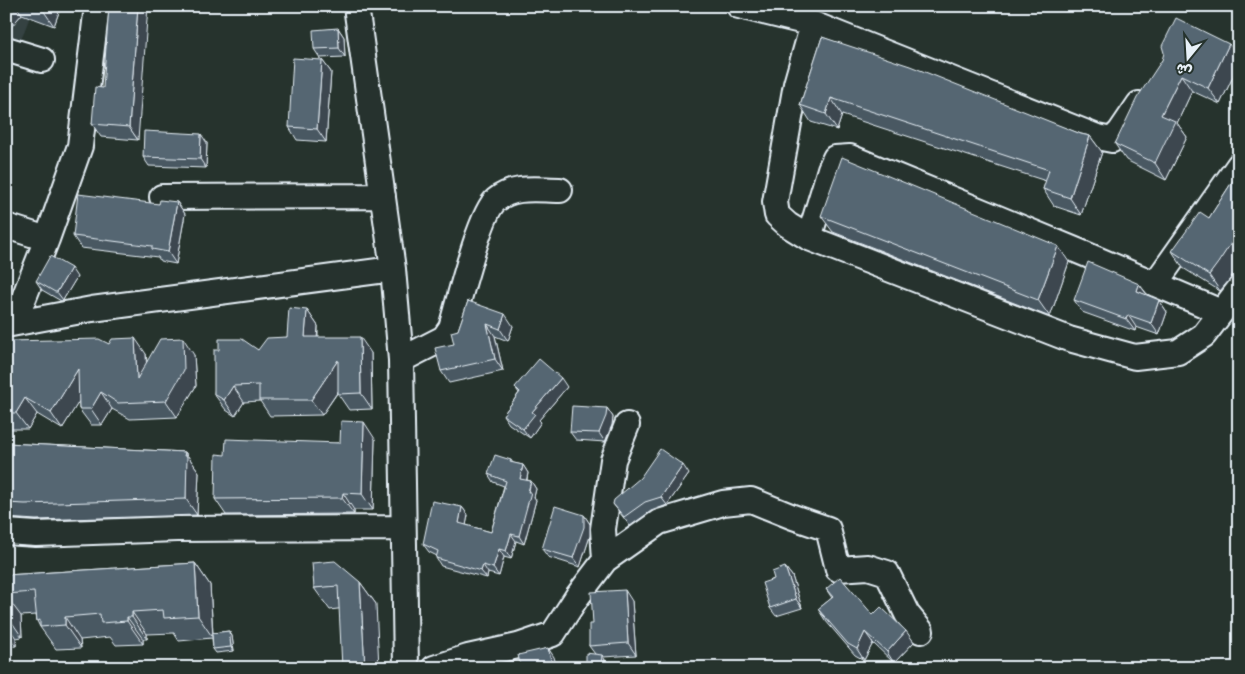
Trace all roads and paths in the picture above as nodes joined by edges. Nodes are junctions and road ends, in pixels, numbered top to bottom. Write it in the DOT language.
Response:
graph roads {
  1 [pos="97,6"];
  2 [pos="356,6"];
  3 [pos="739,6"];
  4 [pos="813,24"];
  5 [pos="6,49"];
  6 [pos="42,60"];
  7 [pos="1151,84"];
  8 [pos="1239,165"];
  9 [pos="560,190"];
  10 [pos="383,196"];
  11 [pos="162,197"];
  12 [pos="6,226"];
  13 [pos="809,238"];
  14 [pos="47,240"];
  15 [pos="393,269"];
  16 [pos="1155,284"];
  17 [pos="1239,289"];
  18 [pos="1221,312"];
  19 [pos="10,324"];
  20 [pos="401,360"];
  21 [pos="627,425"];
  22 [pos="403,528"];
  23 [pos="6,532"];
  24 [pos="605,560"];
  25 [pos="921,632"];
  26 [pos="498,660"];
  27 [pos="406,668"];
  28 [pos="434,668"];
  1 -- 14 [label="street"];
  2 -- 10 [label="street"];
  3 -- 4 [label="street"];
  4 -- 7 [label="street"];
  4 -- 13 [label="street"];
  5 -- 6 [label="street"];
  8 -- 16 [label="street"];
  9 -- 20 [label="street"];
  10 -- 11 [label="street"];
  10 -- 15 [label="street"];
  12 -- 14 [label="street"];
  13 -- 16 [label="street"];
  13 -- 18 [label="street"];
  14 -- 19 [label="street"];
  15 -- 19 [label="street"];
  15 -- 20 [label="street"];
  16 -- 18 [label="street"];
  17 -- 18 [label="street"];
  20 -- 22 [label="street"];
  21 -- 24 [label="street"];
  22 -- 23 [label="street"];
  22 -- 27 [label="street"];
  24 -- 25 [label="street"];
  24 -- 26 [label="street"];
  26 -- 28 [label="street"];
}
